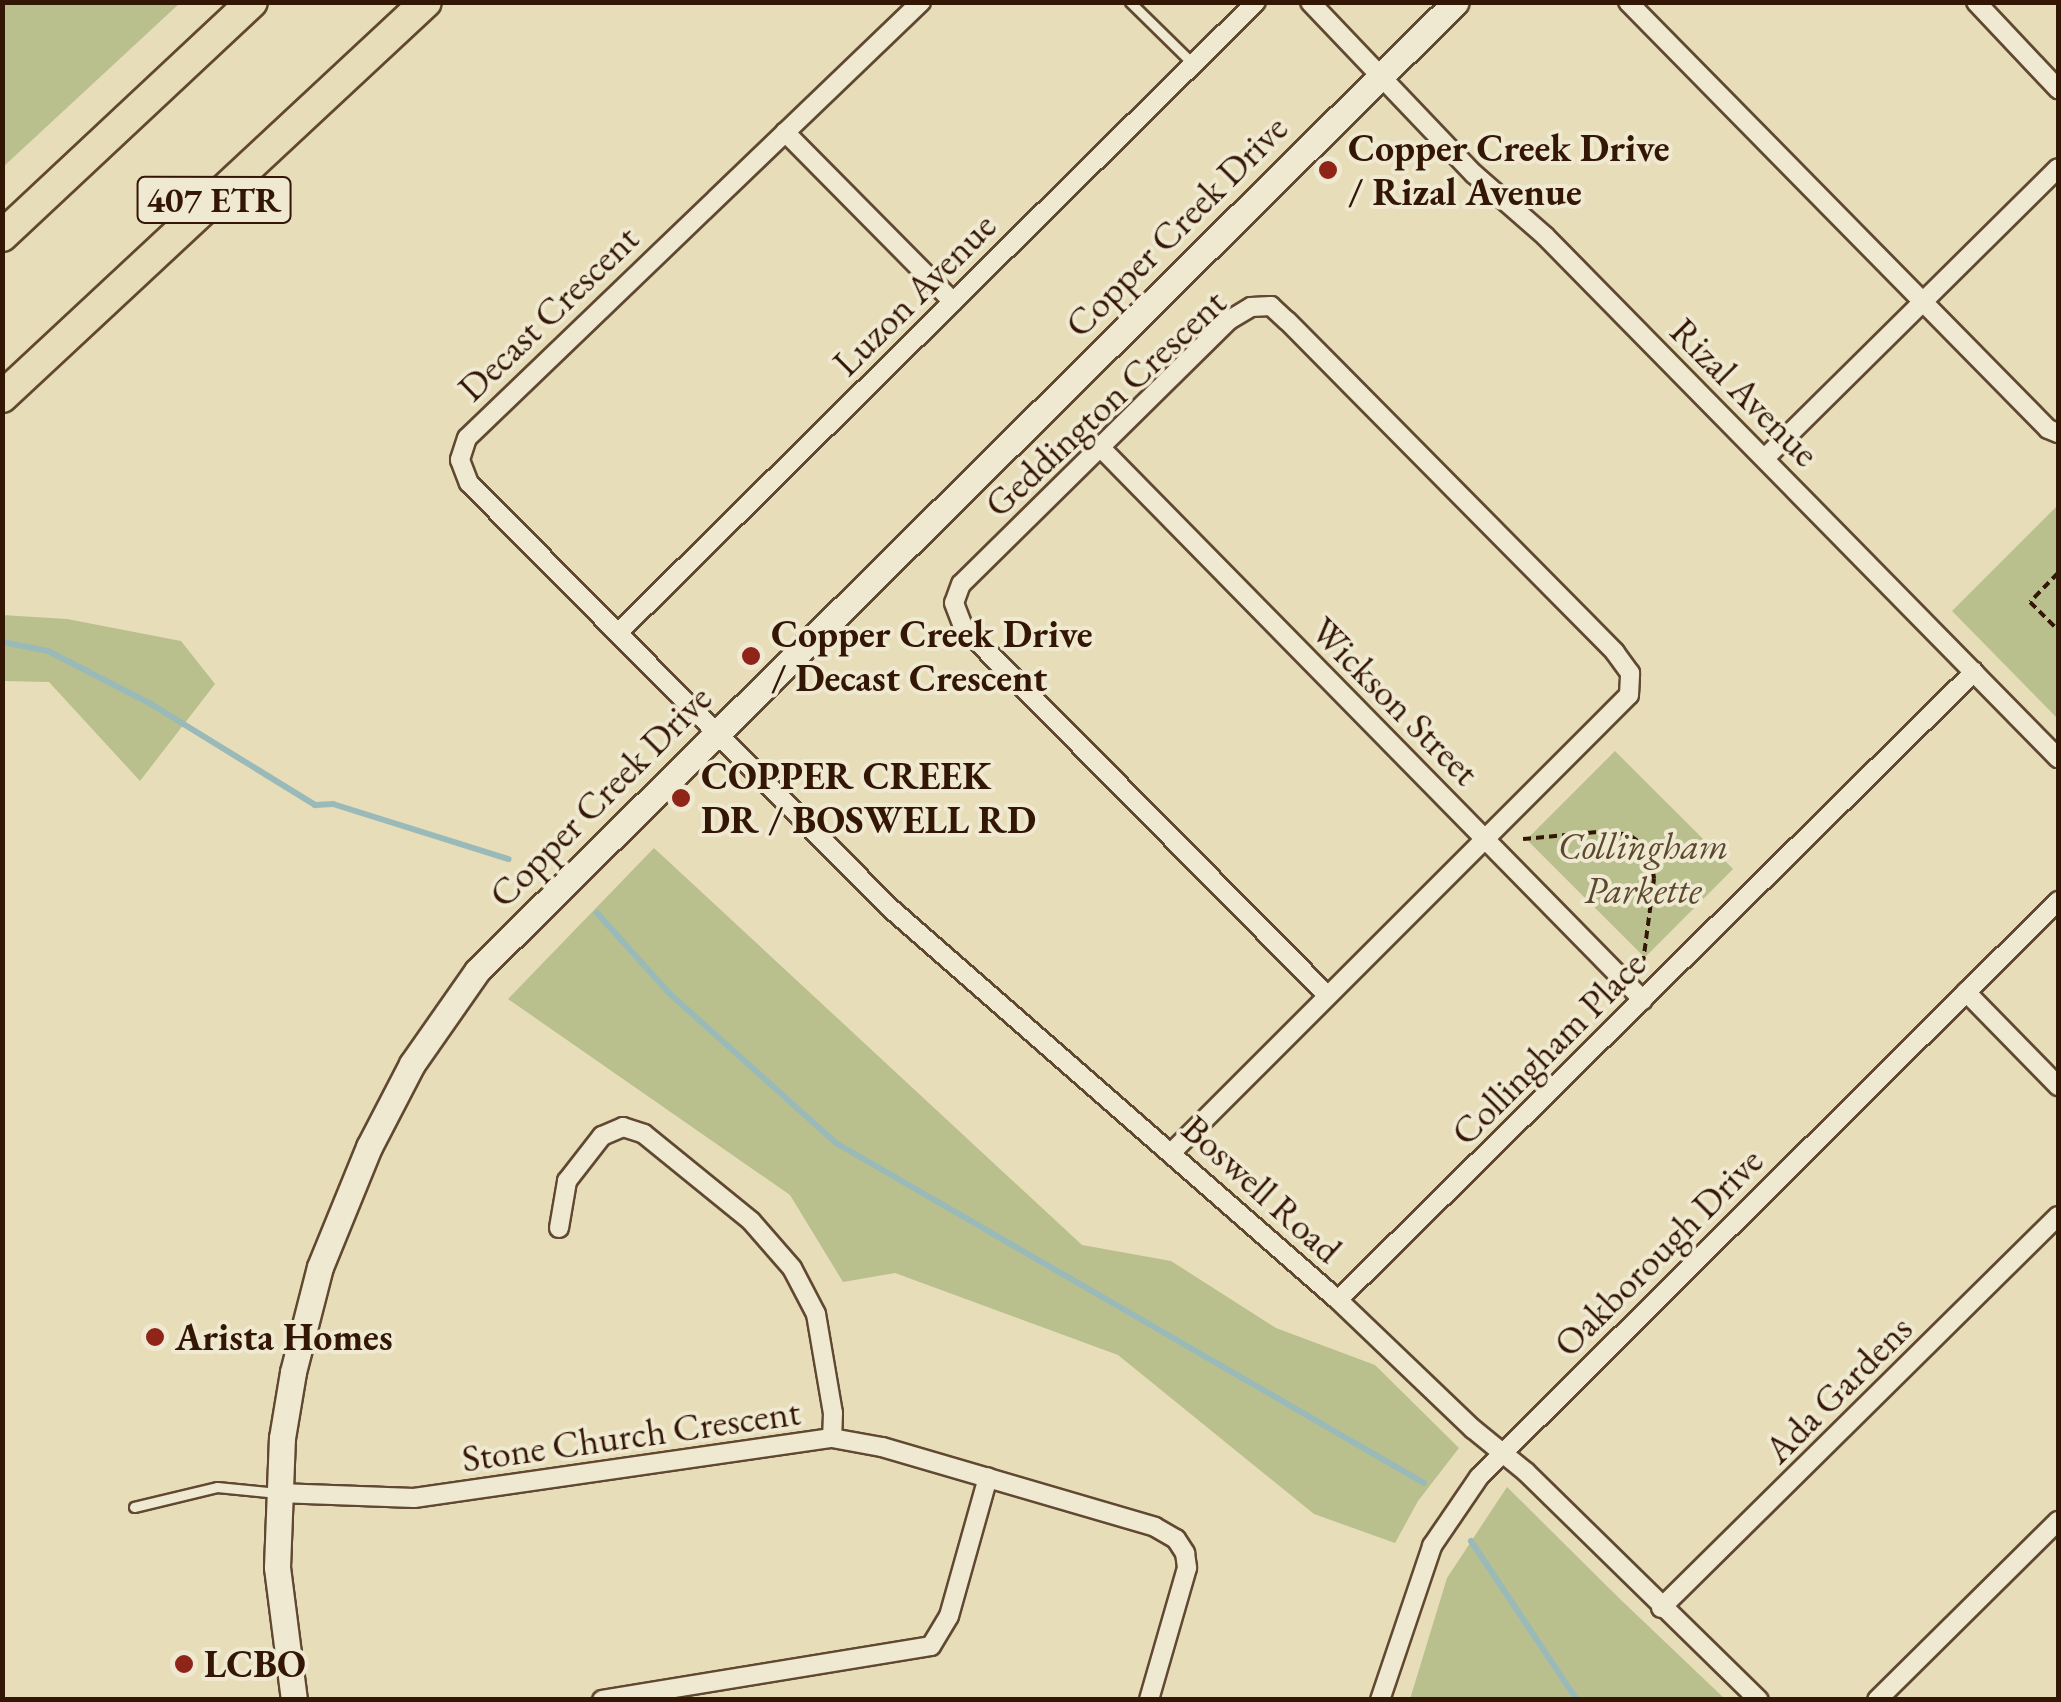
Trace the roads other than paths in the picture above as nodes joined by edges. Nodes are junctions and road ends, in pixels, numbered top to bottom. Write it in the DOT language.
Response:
graph roads {
  1 [pos="252,2"];
  2 [pos="426,2"];
  3 [pos="921,2"];
  4 [pos="1130,2"];
  5 [pos="1256,2"];
  6 [pos="1310,2"];
  7 [pos="1456,2"];
  8 [pos="1628,2"];
  9 [pos="1976,2"];
  10 [pos="1193,64"];
  11 [pos="1380,77"];
  12 [pos="2058,89"];
  13 [pos="784,132"];
  14 [pos="2058,168"];
  15 [pos="2,236"];
  16 [pos="953,302"];
  17 [pos="1924,302"];
  18 [pos="2,397"];
  19 [pos="2058,433"];
  20 [pos="1100,447"];
  21 [pos="1765,458"];
  22 [pos="618,633"];
  23 [pos="1974,672"];
  24 [pos="716,732"];
  25 [pos="2058,758"];
  26 [pos="1487,840"];
  27 [pos="2058,902"];
  28 [pos="1966,992"];
  29 [pos="1328,996"];
  30 [pos="1643,1000"];
  31 [pos="2058,1086"];
  32 [pos="1172,1152"];
  33 [pos="2058,1216"];
  34 [pos="559,1228"];
  35 [pos="1338,1300"];
  36 [pos="832,1438"];
  37 [pos="1502,1453"];
  38 [pos="988,1477"];
  39 [pos="278,1493"];
  40 [pos="134,1507"];
  41 [pos="2058,1521"];
  42 [pos="1662,1608"];
  43 [pos="294,1700"];
  44 [pos="602,1700"];
  45 [pos="1149,1700"];
  46 [pos="1380,1700"];
  47 [pos="1759,1700"];
  48 [pos="1877,1700"];
  1 -- 15 [label="highway, 407 ETR"];
  2 -- 18 [label="highway, 407 ETR"];
  3 -- 13 [label="street, Decast Crescent"];
  4 -- 10 [label="lane"];
  5 -- 10 [label="street, Luzon Avenue"];
  6 -- 11 [label="street, Rizal Avenue"];
  7 -- 11 [label="street, Copper Creek Drive"];
  8 -- 17 [label="street"];
  9 -- 12 [label="street"];
  10 -- 16 [label="street, Luzon Avenue"];
  11 -- 21 [label="street, Rizal Avenue"];
  11 -- 24 [label="street, Copper Creek Drive"];
  13 -- 16 [label="street"];
  13 -- 22 [label="street, Decast Crescent"];
  14 -- 17 [label="street"];
  16 -- 22 [label="street, Luzon Avenue"];
  17 -- 19 [label="street"];
  17 -- 21 [label="street"];
  20 -- 26 [label="street, Wickson Street"];
  20 -- 26 [label="street, Geddington Crescent"];
  20 -- 29 [label="street, Geddington Crescent"];
  21 -- 23 [label="street, Rizal Avenue"];
  22 -- 24 [label="street, Decast Crescent"];
  23 -- 25 [label="street, Rizal Avenue"];
  23 -- 30 [label="street, Collingham Place"];
  24 -- 32 [label="street, Boswell Road"];
  24 -- 39 [label="street, Copper Creek Drive"];
  26 -- 29 [label="street, Geddington Crescent"];
  26 -- 30 [label="street, Wickson Street"];
  27 -- 28 [label="street, Oakborough Drive"];
  28 -- 31 [label="street"];
  28 -- 37 [label="street, Oakborough Drive"];
  29 -- 32 [label="street, Geddington Crescent"];
  30 -- 35 [label="street, Collingham Place"];
  32 -- 35 [label="street, Boswell Road"];
  33 -- 42 [label="street, Ada Gardens"];
  34 -- 36 [label="street"];
  35 -- 37 [label="street, Boswell Road"];
  36 -- 38 [label="street, Stone Church Crescent"];
  36 -- 39 [label="street, Stone Church Crescent"];
  37 -- 42 [label="street, Boswell Road"];
  37 -- 46 [label="street, Oakborough Drive"];
  38 -- 44 [label="street"];
  38 -- 45 [label="street, Stone Church Crescent"];
  39 -- 40 [label="lane"];
  39 -- 43 [label="street, Copper Creek Drive"];
  41 -- 48 [label="street"];
  42 -- 47 [label="street, Boswell Road"];
}
